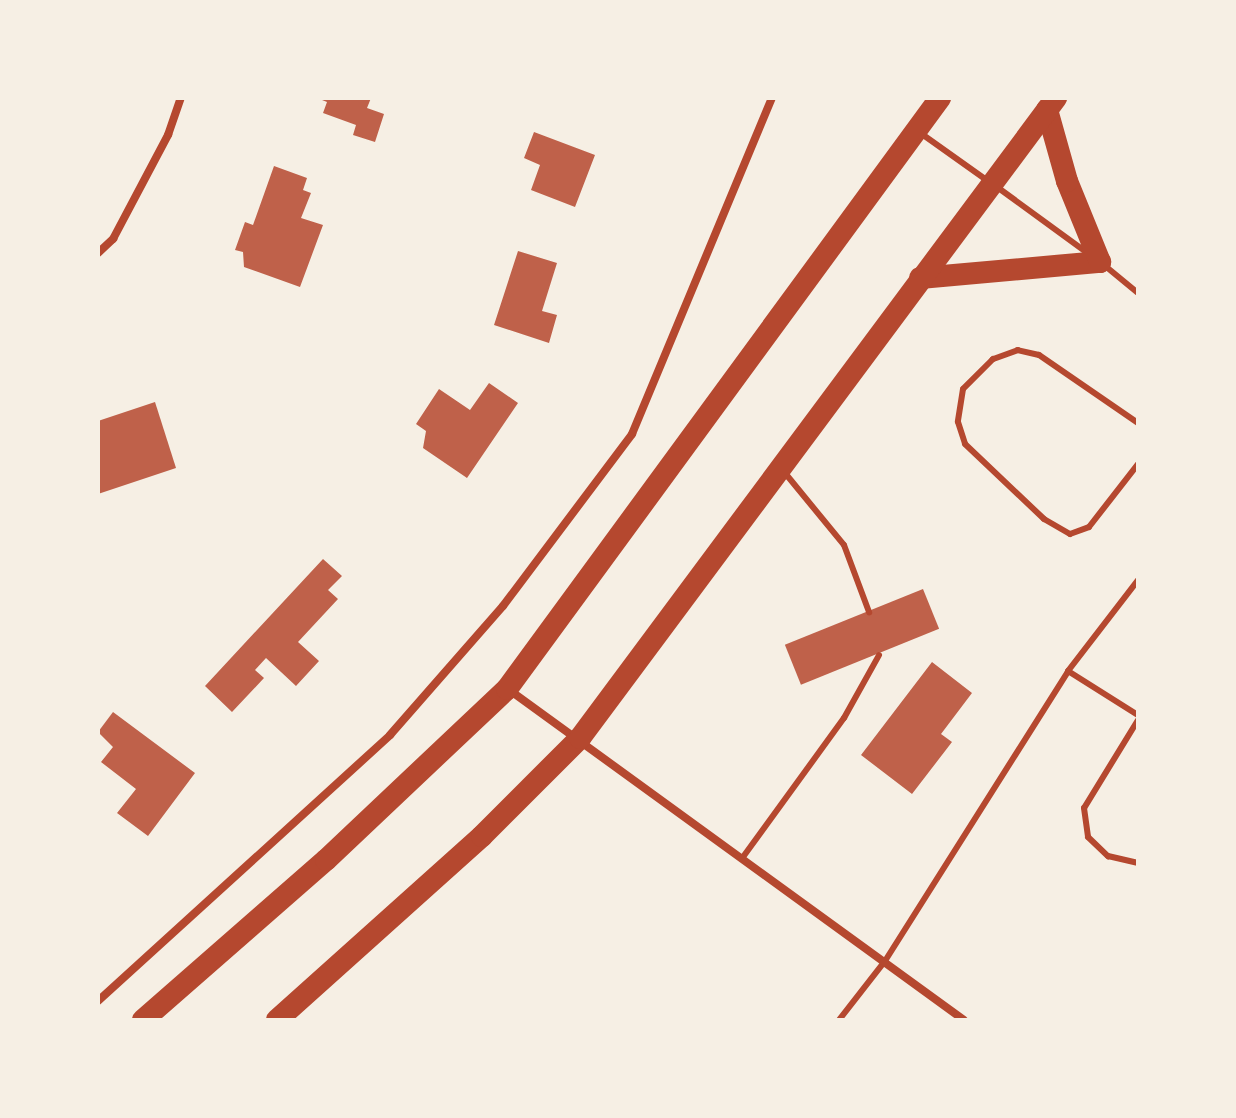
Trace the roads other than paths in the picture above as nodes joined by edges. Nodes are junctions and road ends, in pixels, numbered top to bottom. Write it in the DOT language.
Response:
graph roads {
  1 [pos="181,98"];
  2 [pos="772,98"];
  3 [pos="940,98"];
  4 [pos="1052,104"];
  5 [pos="916,130"];
  6 [pos="991,183"];
  7 [pos="98,253"];
  8 [pos="1100,262"];
  9 [pos="920,278"];
  10 [pos="1138,293"];
  11 [pos="1138,423"];
  12 [pos="1138,464"];
  13 [pos="780,467"];
  14 [pos="1138,580"];
  15 [pos="1129,591"];
  16 [pos="1138,598"];
  17 [pos="869,612"];
  18 [pos="879,655"];
  19 [pos="1068,671"];
  20 [pos="507,689"];
  21 [pos="1138,718"];
  22 [pos="580,738"];
  23 [pos="743,857"];
  24 [pos="1138,863"];
  25 [pos="885,961"];
  26 [pos="98,1001"];
  27 [pos="143,1020"];
  28 [pos="277,1020"];
  29 [pos="839,1020"];
  30 [pos="964,1020"];
  1 -- 7 [label="street"];
  2 -- 26 [label="street"];
  3 -- 5 [label="highway"];
  4 -- 6 [label="highway"];
  4 -- 8 [label="highway"];
  5 -- 6 [label="lane"];
  5 -- 20 [label="highway"];
  6 -- 8 [label="lane"];
  6 -- 9 [label="highway"];
  8 -- 9 [label="highway"];
  8 -- 10 [label="lane"];
  9 -- 13 [label="highway"];
  11 -- 12 [label="lane"];
  13 -- 17 [label="lane"];
  13 -- 22 [label="highway"];
  14 -- 15 [label="lane"];
  15 -- 16 [label="lane"];
  15 -- 19 [label="lane"];
  18 -- 23 [label="lane"];
  19 -- 21 [label="lane"];
  19 -- 25 [label="lane"];
  20 -- 22 [label="street"];
  20 -- 27 [label="highway"];
  21 -- 24 [label="lane"];
  22 -- 23 [label="street"];
  22 -- 28 [label="highway"];
  23 -- 25 [label="street"];
  25 -- 29 [label="lane"];
  25 -- 30 [label="street"];
}
